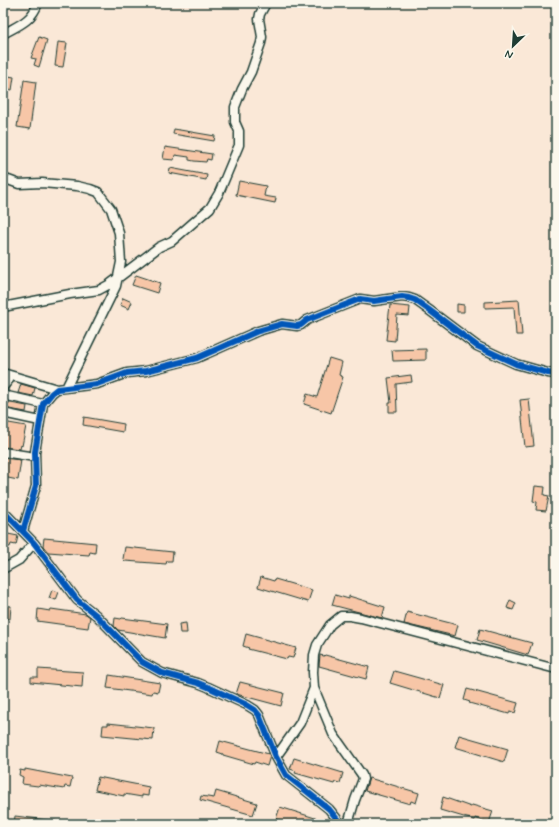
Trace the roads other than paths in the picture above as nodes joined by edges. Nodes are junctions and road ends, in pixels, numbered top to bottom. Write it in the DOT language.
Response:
graph roads {
  1 [pos="38,3"];
  2 [pos="266,3"];
  3 [pos="3,34"];
  4 [pos="3,178"];
  5 [pos="118,278"];
  6 [pos="3,307"];
  7 [pos="3,373"];
  8 [pos="556,374"];
  9 [pos="12,376"];
  10 [pos="3,387"];
  11 [pos="66,388"];
  12 [pos="58,389"];
  13 [pos="3,395"];
  14 [pos="43,404"];
  15 [pos="3,413"];
  16 [pos="40,421"];
  17 [pos="3,452"];
  18 [pos="35,457"];
  19 [pos="3,511"];
  20 [pos="23,531"];
  21 [pos="34,543"];
  22 [pos="3,569"];
  23 [pos="556,669"];
  24 [pos="314,688"];
  25 [pos="276,757"];
  26 [pos="340,824"];
  27 [pos="348,824"];
  1 -- 3 [label="street"];
  2 -- 5 [label="street"];
  4 -- 5 [label="street"];
  5 -- 6 [label="street"];
  5 -- 11 [label="street"];
  7 -- 9 [label="street"];
  8 -- 11 [label="street"];
  9 -- 10 [label="street"];
  9 -- 12 [label="street"];
  11 -- 12 [label="street"];
  12 -- 14 [label="street"];
  13 -- 14 [label="street"];
  14 -- 16 [label="street"];
  15 -- 16 [label="street"];
  16 -- 18 [label="street"];
  17 -- 18 [label="street"];
  18 -- 20 [label="street"];
  19 -- 20 [label="street"];
  20 -- 21 [label="street"];
  21 -- 22 [label="street"];
  21 -- 25 [label="street"];
  23 -- 24 [label="street"];
  24 -- 25 [label="street"];
  24 -- 27 [label="street"];
  25 -- 26 [label="street"];
}
